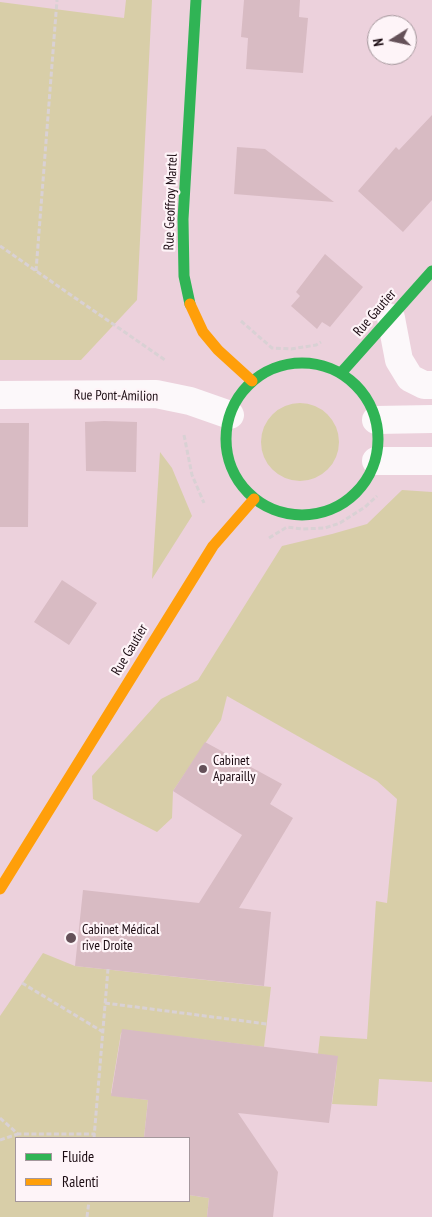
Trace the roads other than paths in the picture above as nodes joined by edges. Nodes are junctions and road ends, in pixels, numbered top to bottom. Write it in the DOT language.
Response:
graph roads {
  1 [pos="196,0"];
  2 [pos="432,271"];
  3 [pos="391,318"];
  4 [pos="341,374"];
  5 [pos="252,381"];
  6 [pos="432,385"];
  7 [pos="0,395"];
  8 [pos="230,415"];
  9 [pos="432,419"];
  10 [pos="376,420"];
  11 [pos="376,461"];
  12 [pos="432,461"];
  13 [pos="254,499"];
  14 [pos="0,889"];
  1 -- 5 [label="street, Rue Geoffroy Martel"];
  2 -- 3 [label="street, Rue Gautier"];
  3 -- 4 [label="street, Rue Gautier"];
  3 -- 6 [label="street"];
  4 -- 5 [label="street"];
  4 -- 10 [label="street"];
  5 -- 8 [label="street"];
  7 -- 8 [label="street, Rue Pont-Amilion"];
  8 -- 13 [label="street"];
  9 -- 10 [label="street"];
  10 -- 11 [label="street"];
  11 -- 12 [label="street"];
  11 -- 13 [label="street"];
  13 -- 14 [label="street, Rue Gautier"];
}
